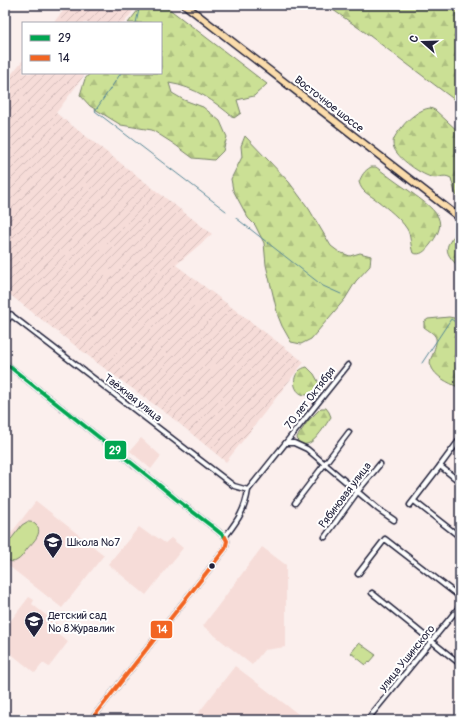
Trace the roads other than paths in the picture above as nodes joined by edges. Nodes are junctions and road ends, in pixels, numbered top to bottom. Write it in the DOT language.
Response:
graph roads {
  1 [pos="186,5"];
  2 [pos="460,218"];
  3 [pos="11,315"];
  4 [pos="5,322"];
  5 [pos="5,364"];
  6 [pos="348,365"];
  7 [pos="349,432"];
  8 [pos="460,439"];
  9 [pos="286,442"];
  10 [pos="324,464"];
  11 [pos="380,464"];
  12 [pos="440,466"];
  13 [pos="460,482"];
  14 [pos="248,490"];
  15 [pos="358,491"];
  16 [pos="414,501"];
  17 [pos="294,503"];
  18 [pos="410,505"];
  19 [pos="394,520"];
  20 [pos="225,537"];
  21 [pos="324,537"];
  22 [pos="460,537"];
  23 [pos="358,574"];
  24 [pos="372,593"];
  25 [pos="460,597"];
  26 [pos="460,606"];
  27 [pos="432,642"];
  28 [pos="460,664"];
  29 [pos="91,720"];
  30 [pos="367,720"];
  1 -- 2 [label="main road, Восточное шоссе"];
  3 -- 4 [label="street"];
  3 -- 14 [label="street, Таёжная улица"];
  5 -- 20 [label="street"];
  6 -- 9 [label="street, 70 лет Октября"];
  7 -- 10 [label="street"];
  8 -- 12 [label="street"];
  9 -- 10 [label="street"];
  9 -- 14 [label="street, 70 лет Октября"];
  10 -- 15 [label="street"];
  10 -- 17 [label="street"];
  11 -- 15 [label="street, Рябиновая улица"];
  12 -- 13 [label="street"];
  12 -- 16 [label="street"];
  14 -- 20 [label="street"];
  15 -- 19 [label="street"];
  15 -- 21 [label="street, Рябиновая улица"];
  16 -- 18 [label="street"];
  16 -- 22 [label="street"];
  20 -- 29 [label="street"];
  23 -- 25 [label="street"];
  24 -- 27 [label="street"];
  26 -- 27 [label="street, улица Ушинского"];
  27 -- 28 [label="street"];
  27 -- 30 [label="street, улица Ушинского"];
}
